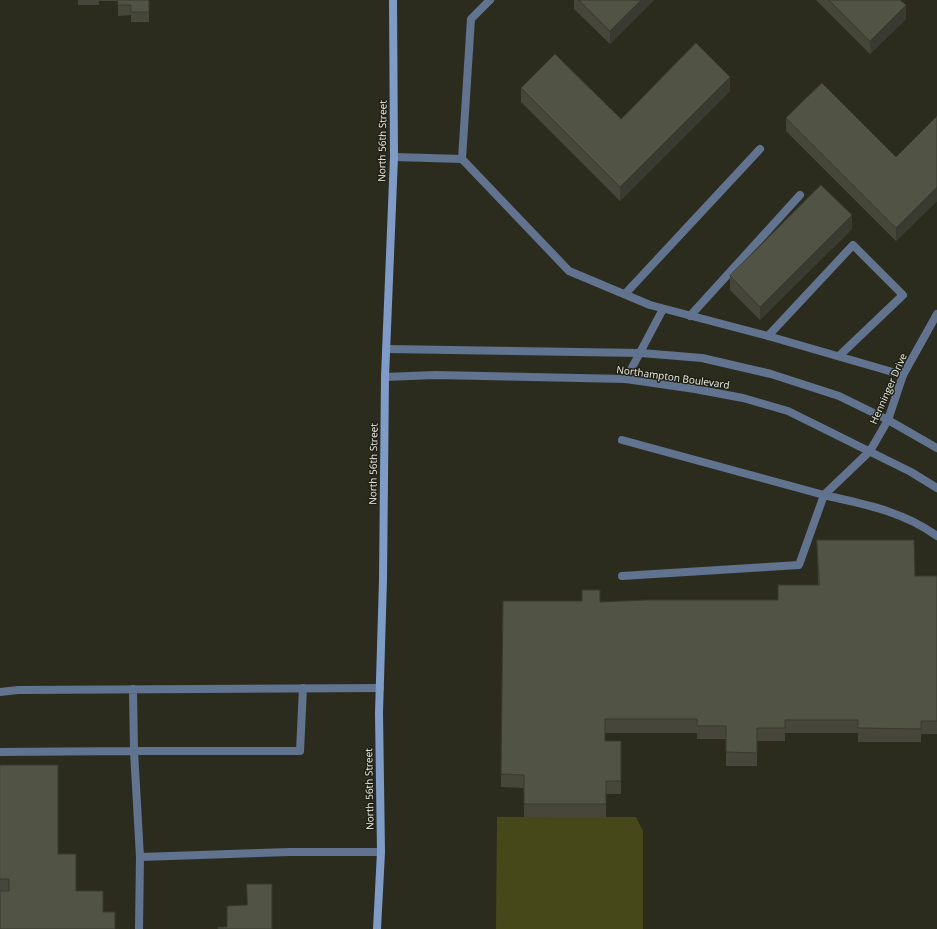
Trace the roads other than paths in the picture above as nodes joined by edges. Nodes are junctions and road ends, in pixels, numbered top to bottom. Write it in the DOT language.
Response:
graph roads {
  1 [pos="393,0"];
  2 [pos="490,0"];
  3 [pos="760,149"];
  4 [pos="394,157"];
  5 [pos="462,159"];
  6 [pos="800,195"];
  7 [pos="625,294"];
  8 [pos="663,308"];
  9 [pos="937,314"];
  10 [pos="690,316"];
  11 [pos="768,336"];
  12 [pos="387,349"];
  13 [pos="641,353"];
  14 [pos="839,356"];
  15 [pos="903,375"];
  16 [pos="385,377"];
  17 [pos="626,379"];
  18 [pos="888,420"];
  19 [pos="622,440"];
  20 [pos="937,448"];
  21 [pos="870,451"];
  22 [pos="937,488"];
  23 [pos="824,495"];
  24 [pos="937,536"];
  25 [pos="622,576"];
  26 [pos="303,688"];
  27 [pos="380,688"];
  28 [pos="134,689"];
  29 [pos="0,692"];
  30 [pos="134,751"];
  31 [pos="0,752"];
  32 [pos="381,852"];
  33 [pos="140,857"];
  34 [pos="139,929"];
  35 [pos="377,929"];
  1 -- 4 [label="street, North 56th Street"];
  2 -- 5 [label="street"];
  3 -- 7 [label="street"];
  4 -- 5 [label="street"];
  4 -- 12 [label="street, North 56th Street"];
  5 -- 7 [label="street"];
  6 -- 10 [label="street"];
  7 -- 8 [label="street"];
  8 -- 10 [label="street"];
  8 -- 13 [label="street"];
  9 -- 15 [label="street, Henninger Drive"];
  10 -- 11 [label="street"];
  11 -- 14 [label="street"];
  11 -- 14 [label="street"];
  12 -- 13 [label="street, Northampton Boulevard"];
  12 -- 16 [label="street, North 56th Street"];
  13 -- 17 [label="street"];
  13 -- 18 [label="street, Northampton Boulevard"];
  14 -- 15 [label="street"];
  15 -- 18 [label="street, Henninger Drive"];
  16 -- 17 [label="street, Northampton Boulevard"];
  16 -- 27 [label="street, North 56th Street"];
  17 -- 21 [label="street, Northampton Boulevard"];
  18 -- 20 [label="street, Northampton Boulevard"];
  18 -- 21 [label="street, Henninger Drive"];
  19 -- 23 [label="street"];
  21 -- 22 [label="street, Northampton Boulevard"];
  21 -- 23 [label="street, Henninger Drive"];
  23 -- 24 [label="street"];
  23 -- 25 [label="street"];
  26 -- 27 [label="street"];
  26 -- 28 [label="street"];
  26 -- 30 [label="street"];
  27 -- 32 [label="street, North 56th Street"];
  28 -- 29 [label="street"];
  28 -- 30 [label="street"];
  30 -- 31 [label="street"];
  30 -- 33 [label="street"];
  32 -- 33 [label="street"];
  32 -- 35 [label="street, North 56th Street"];
  33 -- 34 [label="street"];
}
